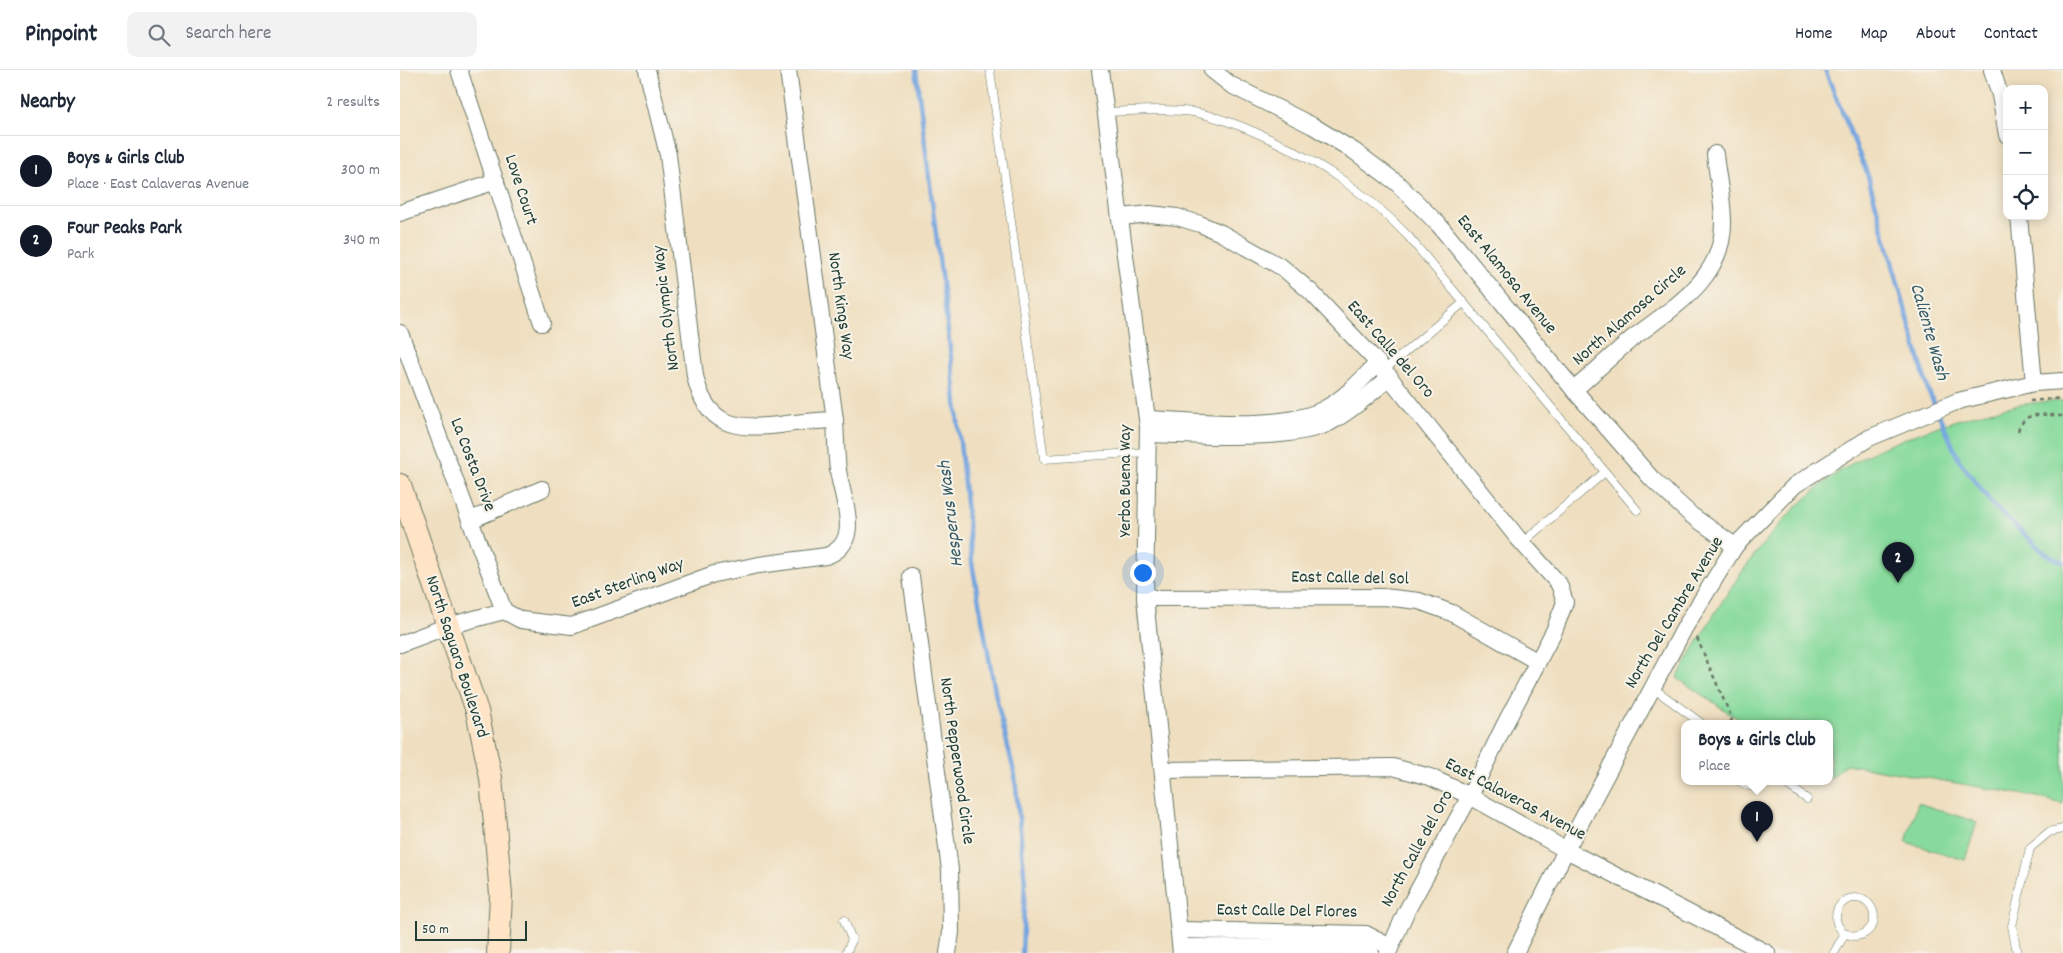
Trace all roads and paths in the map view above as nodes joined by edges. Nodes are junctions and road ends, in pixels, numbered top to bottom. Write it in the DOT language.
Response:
graph roads {
  1 [pos="459,70"];
  2 [pos="647,70"];
  3 [pos="788,70"];
  4 [pos="990,70"];
  5 [pos="1100,70"];
  6 [pos="1212,70"];
  7 [pos="1992,70"];
  8 [pos="1106,112"];
  9 [pos="2006,130"];
  10 [pos="1714,154"];
  11 [pos="496,181"];
  12 [pos="400,213"];
  13 [pos="1120,217"];
  14 [pos="2019,220"];
  15 [pos="1463,303"];
  16 [pos="542,323"];
  17 [pos="400,333"];
  18 [pos="1384,370"];
  19 [pos="2063,382"];
  20 [pos="2034,383"];
  21 [pos="1574,390"];
  22 [pos="2063,398"];
  23 [pos="2027,402"];
  24 [pos="2063,416"];
  25 [pos="835,420"];
  26 [pos="1147,427"];
  27 [pos="2018,432"];
  28 [pos="1147,452"];
  29 [pos="1605,472"];
  30 [pos="400,485"];
  31 [pos="542,489"];
  32 [pos="1637,510"];
  33 [pos="471,520"];
  34 [pos="1523,542"];
  35 [pos="842,546"];
  36 [pos="1735,546"];
  37 [pos="911,576"];
  38 [pos="1145,598"];
  39 [pos="1565,602"];
  40 [pos="504,611"];
  41 [pos="448,626"];
  42 [pos="1701,632"];
  43 [pos="400,644"];
  44 [pos="1538,662"];
  45 [pos="1653,688"];
  46 [pos="1697,720"];
  47 [pos="1732,720"];
  48 [pos="1164,770"];
  49 [pos="1746,785"];
  50 [pos="1758,785"];
  51 [pos="1788,785"];
  52 [pos="1470,796"];
  53 [pos="1807,798"];
  54 [pos="2063,829"];
  55 [pos="1566,850"];
  56 [pos="844,920"];
  57 [pos="1844,933"];
  58 [pos="1180,943"];
  59 [pos="1389,950"];
  60 [pos="498,953"];
  61 [pos="846,953"];
  62 [pos="948,953"];
  63 [pos="1371,953"];
  64 [pos="1516,953"];
  65 [pos="1766,953"];
  66 [pos="1834,953"];
  67 [pos="2017,953"];
  1 -- 11 [label="street, Love Court"];
  2 -- 25 [label="street, North Olympic Way"];
  3 -- 25 [label="street, North Kings Way"];
  4 -- 28 [label="lane"];
  5 -- 8 [label="street, Yerba Buena Way"];
  6 -- 21 [label="street, East Alamosa Avenue"];
  7 -- 9 [label="street"];
  8 -- 13 [label="street, Yerba Buena Way"];
  8 -- 15 [label="lane"];
  10 -- 21 [label="street, North Alamosa Circle"];
  11 -- 12 [label="street"];
  11 -- 16 [label="street, Love Court"];
  13 -- 18 [label="street, East Calle del Oro"];
  13 -- 26 [label="street, Yerba Buena Way"];
  14 -- 20 [label="street"];
  15 -- 18 [label="lane"];
  15 -- 29 [label="lane"];
  17 -- 33 [label="street, La Costa Drive"];
  18 -- 26 [label="street"];
  18 -- 34 [label="street, East Calle del Oro"];
  19 -- 20 [label="street, North Del Cambre Avenue"];
  20 -- 36 [label="street, North Del Cambre Avenue"];
  21 -- 36 [label="street, East Alamosa Avenue"];
  22 -- 23 [label="path"];
  24 -- 27 [label="path"];
  25 -- 35 [label="street, North Kings Way"];
  26 -- 28 [label="street, Yerba Buena Way"];
  28 -- 38 [label="street, Yerba Buena Way"];
  29 -- 32 [label="lane"];
  29 -- 34 [label="lane"];
  30 -- 41 [label="main road, North Saguaro Boulevard"];
  31 -- 33 [label="street"];
  33 -- 40 [label="street, La Costa Drive"];
  34 -- 39 [label="street, East Calle del Oro"];
  35 -- 40 [label="street, East Sterling Way"];
  36 -- 45 [label="street, North Del Cambre Avenue"];
  37 -- 62 [label="street, North Pepperwood Circle"];
  38 -- 44 [label="street, East Calle del Sol"];
  38 -- 48 [label="street, Yerba Buena Way"];
  39 -- 44 [label="street, North Calle del Oro"];
  40 -- 41 [label="street"];
  41 -- 43 [label="street"];
  41 -- 60 [label="main road, North Saguaro Boulevard"];
  42 -- 47 [label="path"];
  44 -- 52 [label="street, North Calle del Oro"];
  45 -- 46 [label="lane"];
  45 -- 55 [label="street, North Del Cambre Avenue"];
  48 -- 52 [label="street, East Calaveras Avenue"];
  48 -- 58 [label="street, Yerba Buena Way"];
  49 -- 50 [label="lane"];
  51 -- 53 [label="lane"];
  52 -- 55 [label="street, East Calaveras Avenue"];
  52 -- 59 [label="street, North Calle del Oro"];
  54 -- 67 [label="lane"];
  55 -- 64 [label="street, North Del Cambre Avenue"];
  55 -- 65 [label="street, East Calaveras Avenue"];
  56 -- 61 [label="lane"];
  57 -- 57 [label="lane"];
  57 -- 66 [label="lane"];
  58 -- 59 [label="street, East Calle Del Flores"];
  58 -- 63 [label="street, East Calle Del Flores"];
}
